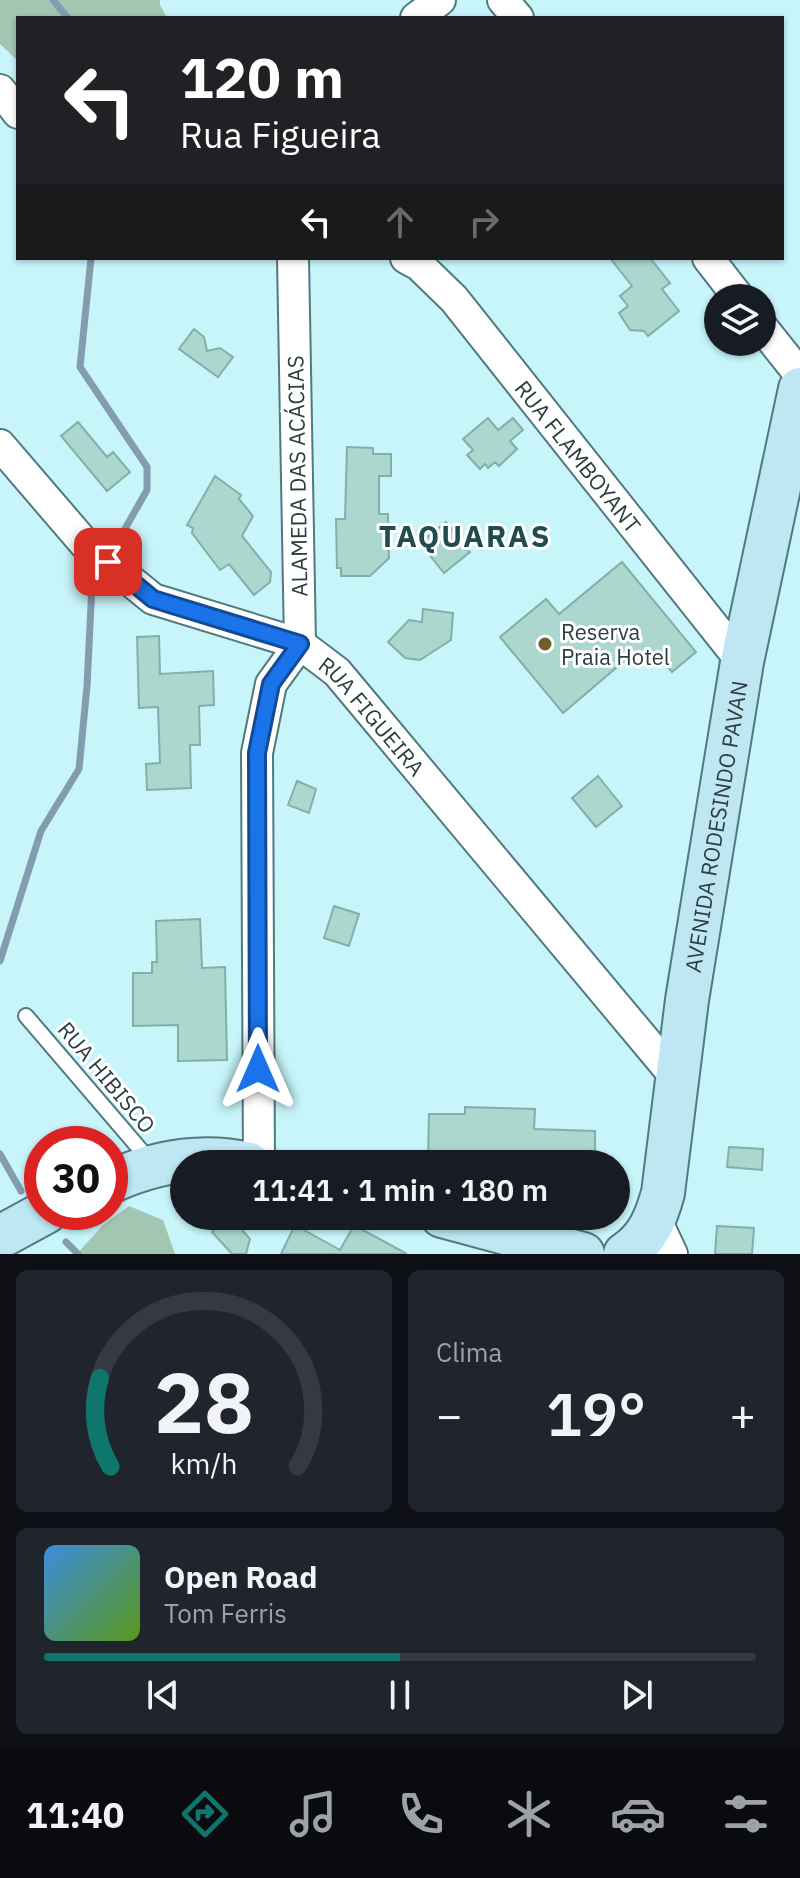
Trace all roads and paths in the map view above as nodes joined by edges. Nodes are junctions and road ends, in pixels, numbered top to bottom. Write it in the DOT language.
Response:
graph roads {
  1 [pos="440,0"];
  2 [pos="503,0"];
  3 [pos="419,16"];
  4 [pos="516,16"];
  5 [pos="0,90"];
  6 [pos="16,110"];
  7 [pos="293,260"];
  8 [pos="410,260"];
  9 [pos="710,260"];
  10 [pos="728,284"];
  11 [pos="776,345"];
  12 [pos="800,375"];
  13 [pos="800,389"];
  14 [pos="0,445"];
  15 [pos="300,644"];
  16 [pos="742,662"];
  17 [pos="26,1016"];
  18 [pos="678,1080"];
  19 [pos="259,1150"];
  20 [pos="170,1163"];
  21 [pos="154,1166"];
  22 [pos="128,1175"];
  23 [pos="24,1224"];
  24 [pos="494,1230"];
  25 [pos="0,1237"];
  26 [pos="664,1237"];
  27 [pos="583,1254"];
  28 [pos="625,1254"];
  1 -- 3 [label="street"];
  2 -- 4 [label="street"];
  5 -- 6 [label="street"];
  7 -- 15 [label="street, ALAMEDA DAS ACÁCIAS"];
  8 -- 16 [label="street, RUA FLAMBOYANT"];
  9 -- 10 [label="street"];
  11 -- 12 [label="street"];
  13 -- 16 [label="main road, AVENIDA RODESINDO PAVAN"];
  14 -- 15 [label="street, RUA FIGUEIRA"];
  15 -- 18 [label="street, RUA FIGUEIRA"];
  15 -- 19 [label="street"];
  16 -- 18 [label="main road, AVENIDA RODESINDO PAVAN"];
  17 -- 21 [label="lane, RUA HIBISCO"];
  18 -- 26 [label="main road, AVENIDA RODESINDO PAVAN"];
  20 -- 21 [label="main road"];
  21 -- 22 [label="main road"];
  23 -- 25 [label="main road"];
  24 -- 27 [label="main road"];
  26 -- 28 [label="main road, AVENIDA RODESINDO PAVAN"];
}
